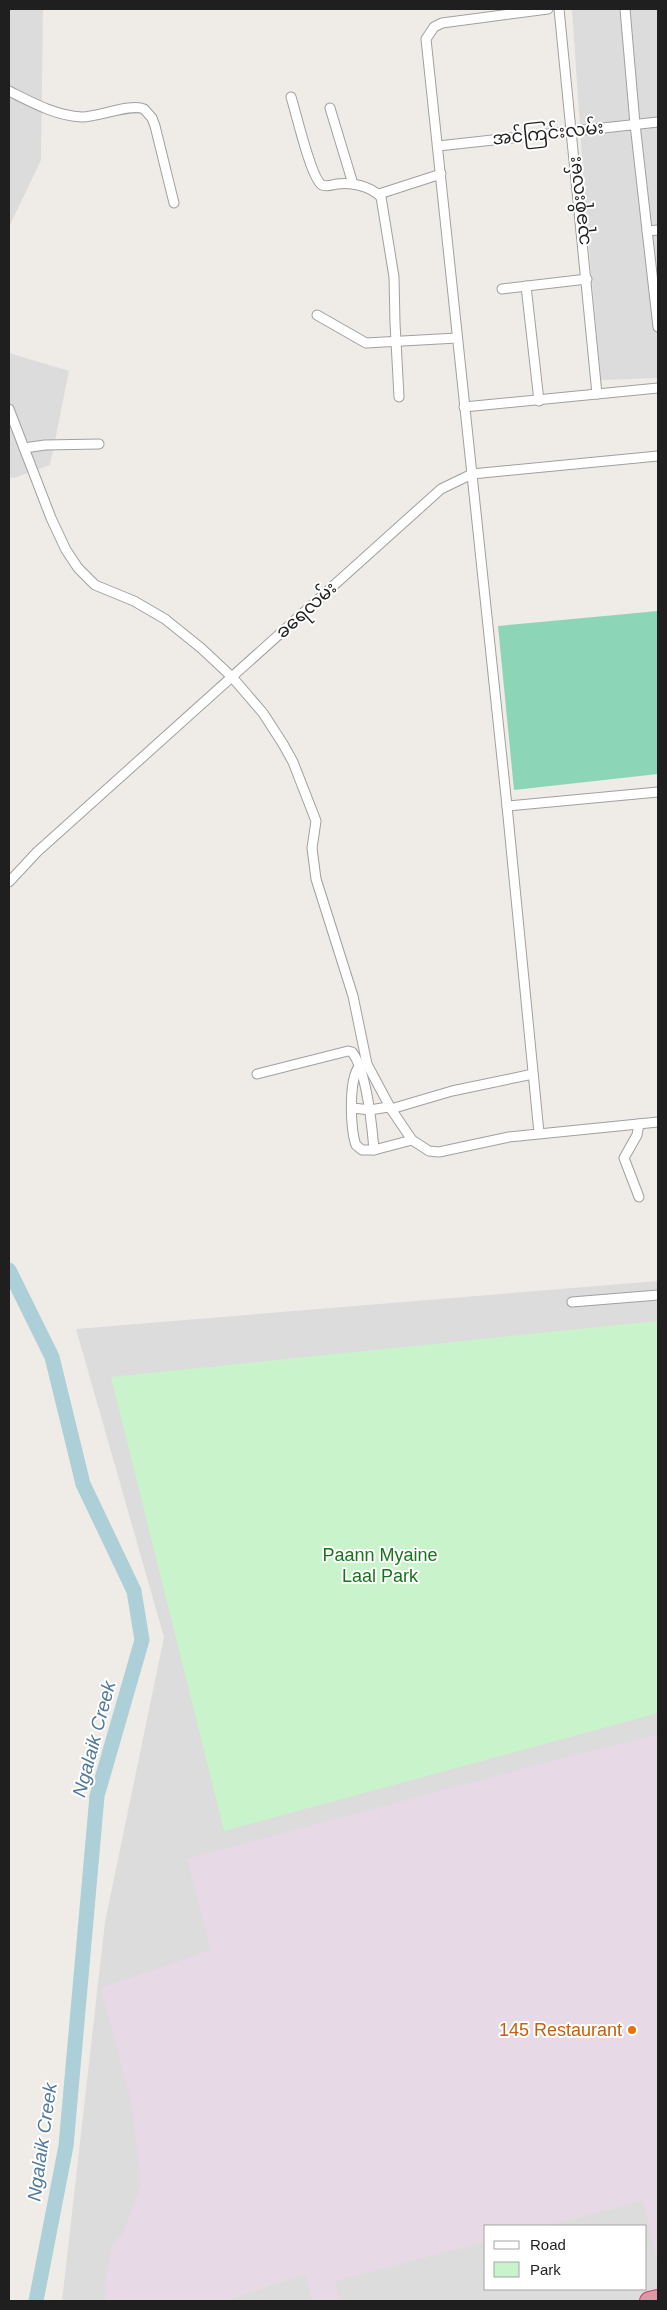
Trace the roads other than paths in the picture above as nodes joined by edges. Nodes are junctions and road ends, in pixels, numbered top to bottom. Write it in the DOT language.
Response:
graph roads {
  1 [pos="548,9"];
  2 [pos="559,9"];
  3 [pos="625,9"];
  4 [pos="9,91"];
  5 [pos="291,97"];
  6 [pos="330,108"];
  7 [pos="658,122"];
  8 [pos="634,124"];
  9 [pos="572,130"];
  10 [pos="438,146"];
  11 [pos="441,174"];
  12 [pos="353,184"];
  13 [pos="379,194"];
  14 [pos="174,203"];
  15 [pos="658,230"];
  16 [pos="646,231"];
  17 [pos="587,279"];
  18 [pos="526,286"];
  19 [pos="502,290"];
  20 [pos="317,315"];
  21 [pos="658,327"];
  22 [pos="457,338"];
  23 [pos="396,342"];
  24 [pos="658,388"];
  25 [pos="597,394"];
  26 [pos="399,397"];
  27 [pos="539,401"];
  28 [pos="464,407"];
  29 [pos="9,409"];
  30 [pos="99,444"];
  31 [pos="24,448"];
  32 [pos="658,456"];
  33 [pos="472,474"];
  34 [pos="232,677"];
  35 [pos="658,792"];
  36 [pos="507,806"];
  37 [pos="9,882"];
  38 [pos="363,1064"];
  39 [pos="257,1074"];
  40 [pos="533,1074"];
  41 [pos="352,1108"];
  42 [pos="391,1109"];
  43 [pos="370,1110"];
  44 [pos="658,1122"];
  45 [pos="639,1124"];
  46 [pos="539,1133"];
  47 [pos="412,1140"];
  48 [pos="374,1150"];
  49 [pos="639,1197"];
  50 [pos="658,1295"];
  51 [pos="572,1302"];
  52 [pos="658,2299"];
  53 [pos="648,2301"];
  1 -- 10 [label="street"];
  2 -- 9 [label="street, သုခစိုးလမ်း"];
  3 -- 8 [label="street"];
  4 -- 14 [label="street"];
  5 -- 12 [label="street"];
  6 -- 12 [label="street"];
  7 -- 8 [label="street, အင်ကြင်းလမ်း"];
  8 -- 9 [label="street, အင်ကြင်းလမ်း"];
  8 -- 16 [label="street"];
  9 -- 10 [label="street, အင်ကြင်းလမ်း"];
  9 -- 17 [label="street, သုခစိုးလမ်း"];
  10 -- 11 [label="street"];
  11 -- 13 [label="street"];
  11 -- 22 [label="street"];
  12 -- 13 [label="street"];
  13 -- 23 [label="street"];
  15 -- 16 [label="street"];
  16 -- 21 [label="street"];
  17 -- 18 [label="street"];
  17 -- 25 [label="street, သုခစိုးလမ်း"];
  18 -- 19 [label="street"];
  18 -- 27 [label="street"];
  20 -- 23 [label="street"];
  22 -- 23 [label="street"];
  22 -- 28 [label="street"];
  23 -- 26 [label="street"];
  24 -- 25 [label="street"];
  25 -- 27 [label="street"];
  27 -- 28 [label="street"];
  28 -- 33 [label="street"];
  29 -- 31 [label="street"];
  30 -- 31 [label="street"];
  31 -- 34 [label="street"];
  32 -- 33 [label="street, ခရေလမ်း"];
  33 -- 34 [label="street, ခရေလမ်း"];
  33 -- 36 [label="street"];
  34 -- 37 [label="street, ခရေလမ်း"];
  34 -- 38 [label="street"];
  35 -- 36 [label="street"];
  36 -- 40 [label="street"];
  38 -- 39 [label="street"];
  38 -- 41 [label="street"];
  38 -- 42 [label="street"];
  38 -- 43 [label="street"];
  40 -- 42 [label="street"];
  40 -- 46 [label="street"];
  41 -- 43 [label="street"];
  41 -- 48 [label="street"];
  42 -- 43 [label="street"];
  42 -- 47 [label="street"];
  43 -- 48 [label="street"];
  44 -- 45 [label="street"];
  45 -- 46 [label="street"];
  45 -- 49 [label="street"];
  46 -- 47 [label="street"];
  47 -- 48 [label="street"];
  50 -- 51 [label="street"];
  52 -- 53 [label="highway"];
}
